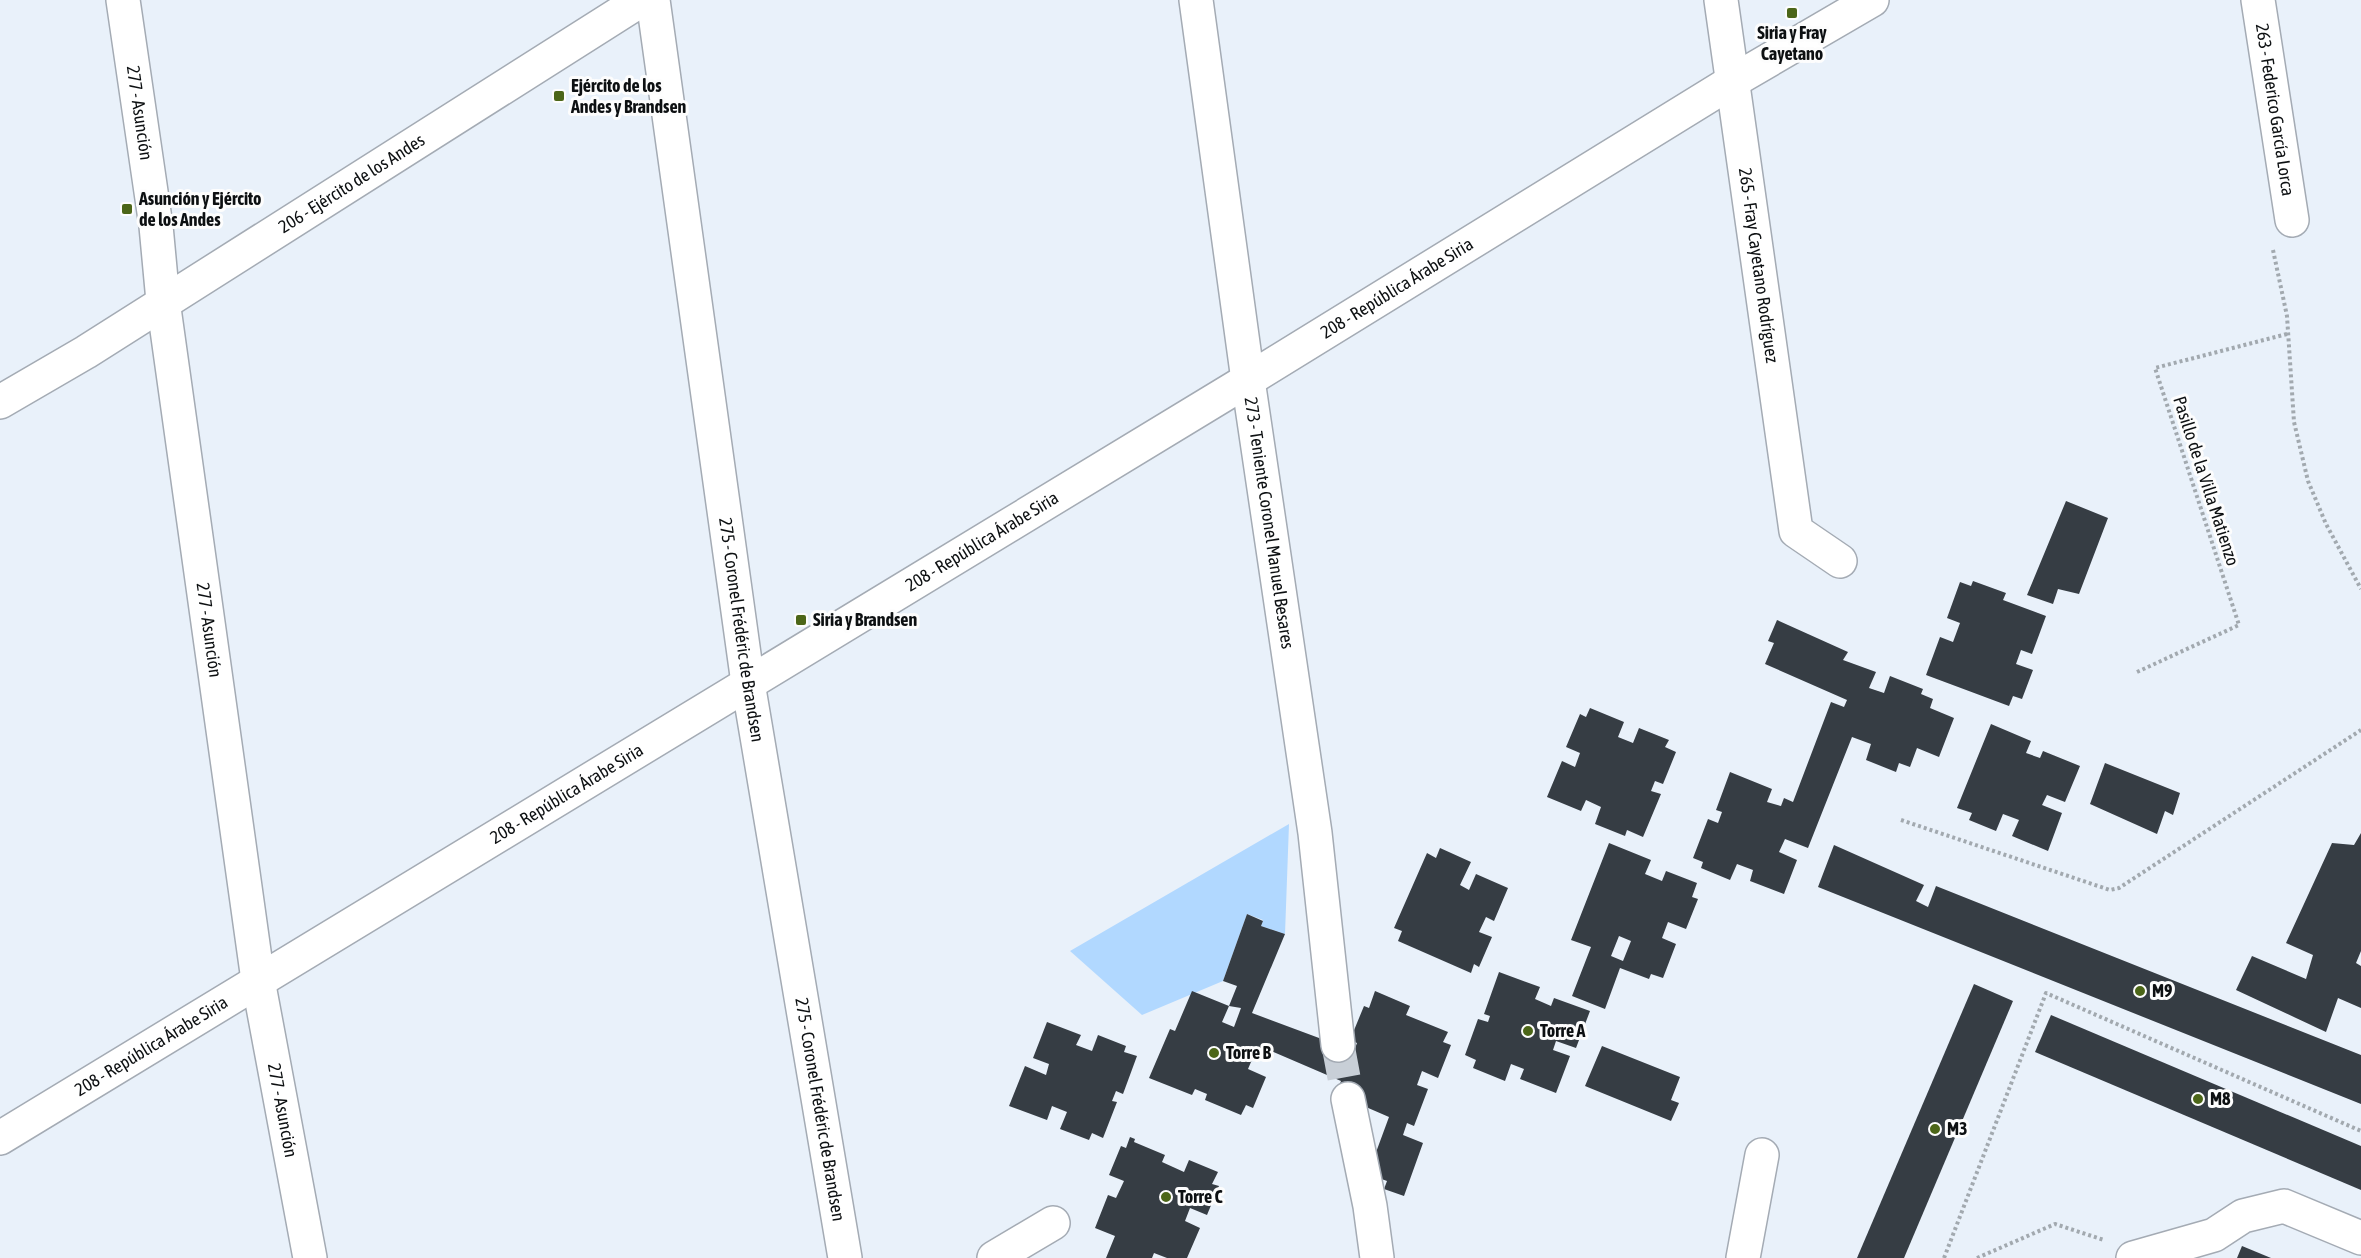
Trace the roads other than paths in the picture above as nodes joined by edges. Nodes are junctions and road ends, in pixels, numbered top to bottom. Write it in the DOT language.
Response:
graph roads {
  1 [pos="123,0"];
  2 [pos="641,0"];
  3 [pos="653,0"];
  4 [pos="1196,0"];
  5 [pos="1721,0"];
  6 [pos="1872,0"];
  7 [pos="2258,0"];
  8 [pos="1733,81"];
  9 [pos="2292,219"];
  10 [pos="163,301"];
  11 [pos="1248,380"];
  12 [pos="0,402"];
  13 [pos="1839,561"];
  14 [pos="748,683"];
  15 [pos="258,980"];
  16 [pos="1338,1045"];
  17 [pos="1348,1099"];
  18 [pos="0,1138"];
  19 [pos="1762,1155"];
  20 [pos="1053,1223"];
  21 [pos="2361,1238"];
  22 [pos="2137,1256"];
  23 [pos="310,1258"];
  24 [pos="845,1258"];
  25 [pos="994,1258"];
  26 [pos="1377,1258"];
  27 [pos="1743,1258"];
  1 -- 10 [label="street, 277 - Asunción"];
  2 -- 10 [label="street, 206 - Ejército de los Andes"];
  3 -- 14 [label="street, 275 - Coronel Frédéric de Brandsen"];
  4 -- 11 [label="street, 273 - Teniente Coronel Manuel Besares"];
  5 -- 8 [label="street, 265 - Fray Cayetano Rodríguez"];
  6 -- 8 [label="street, 208 - República Árabe Siria"];
  7 -- 9 [label="street, 263 - Federico García Lorca"];
  8 -- 11 [label="street, 208 - República Árabe Siria"];
  8 -- 13 [label="street, 265 - Fray Cayetano Rodríguez"];
  10 -- 12 [label="street, 206 - Ejército de los Andes"];
  10 -- 15 [label="street, 277 - Asunción"];
  11 -- 14 [label="street, 208 - República Árabe Siria"];
  11 -- 16 [label="street, 273 - Teniente Coronel Manuel Besares"];
  14 -- 15 [label="street, 208 - República Árabe Siria"];
  14 -- 24 [label="street, 275 - Coronel Frédéric de Brandsen"];
  15 -- 18 [label="street, 208 - República Árabe Siria"];
  15 -- 23 [label="street, 277 - Asunción"];
  17 -- 26 [label="street"];
  19 -- 27 [label="street"];
  20 -- 25 [label="street"];
  21 -- 22 [label="street"];
}
